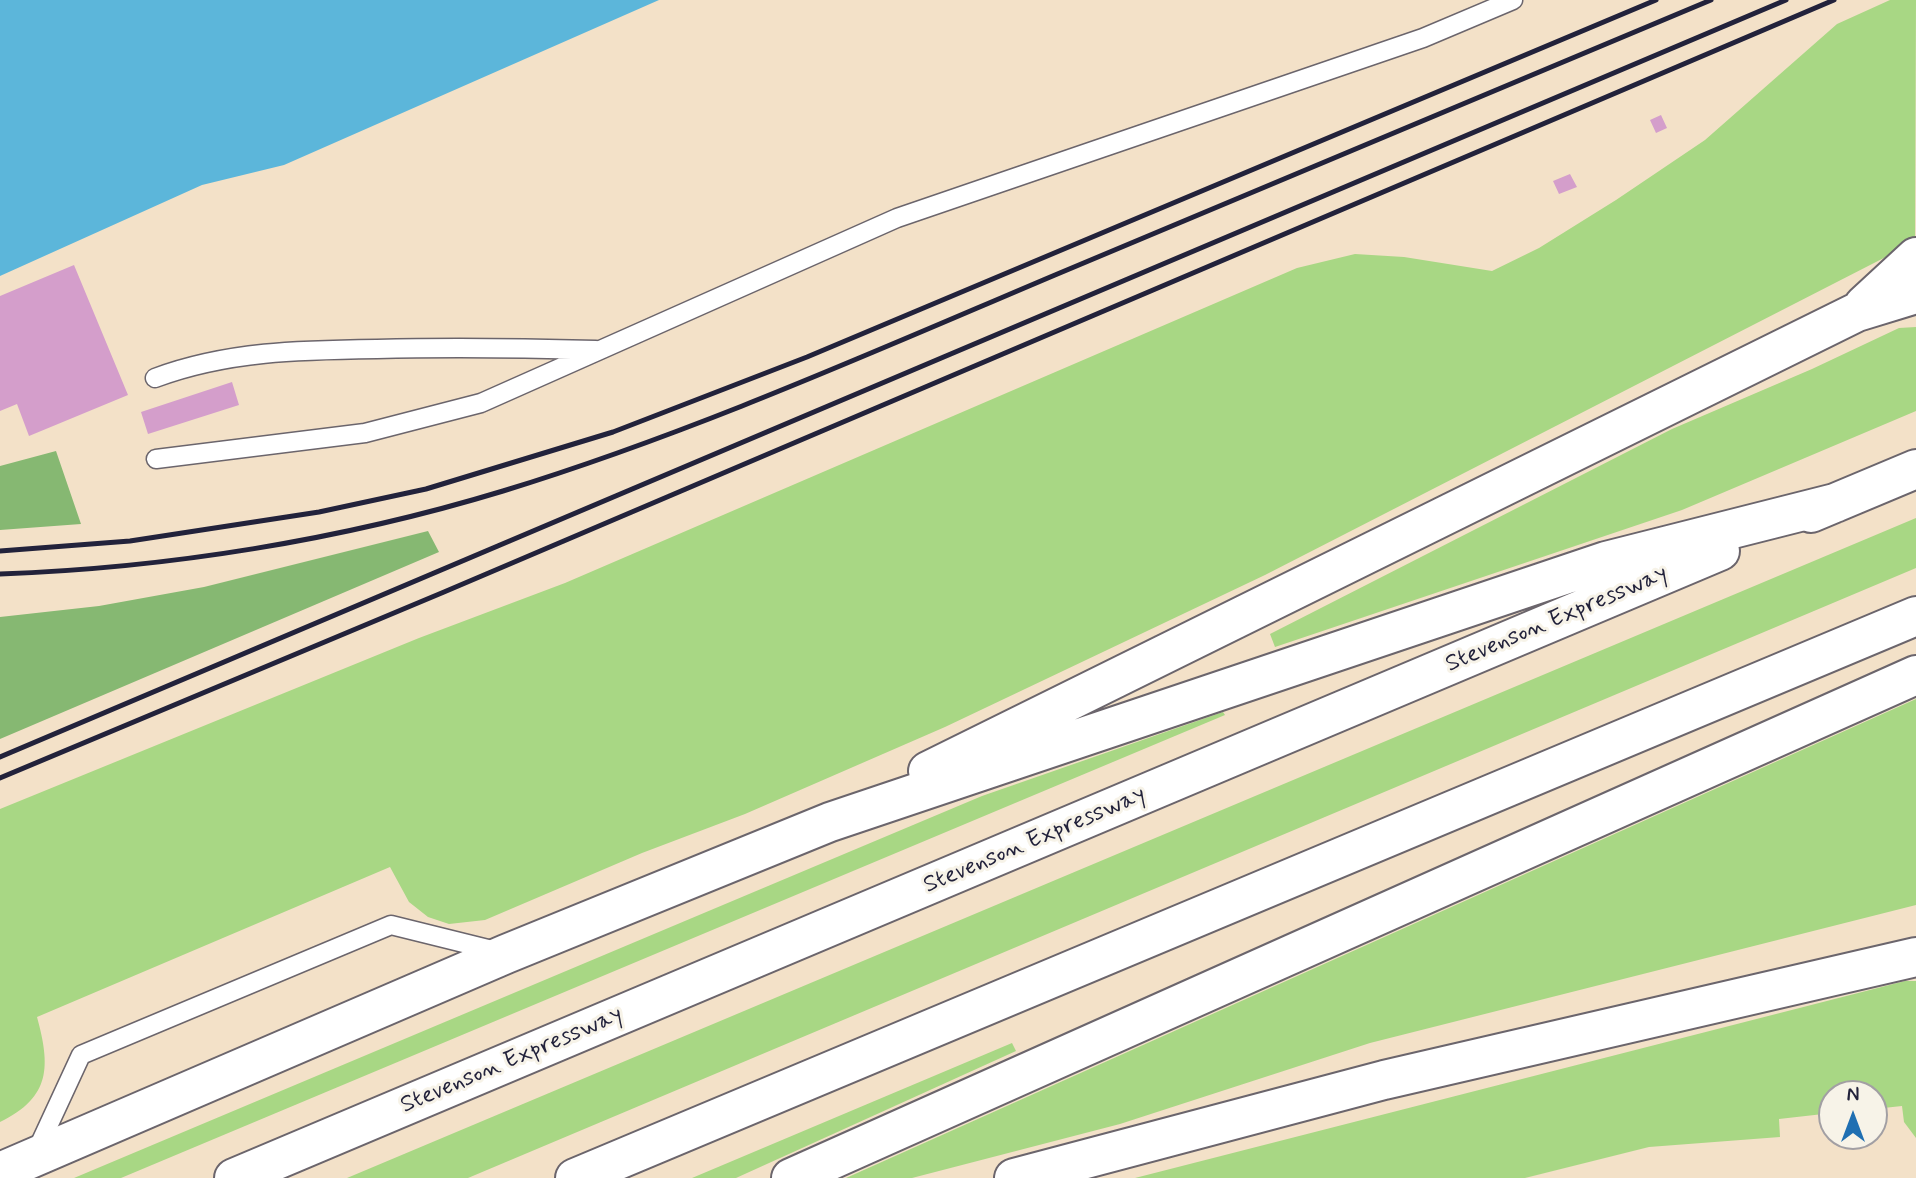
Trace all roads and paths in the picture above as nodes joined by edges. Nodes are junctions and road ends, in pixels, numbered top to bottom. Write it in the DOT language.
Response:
graph roads {
  1 [pos="1513,0"];
  2 [pos="1916,257"];
  3 [pos="1916,294"];
  4 [pos="1857,312"];
  5 [pos="599,351"];
  6 [pos="155,378"];
  7 [pos="156,459"];
  8 [pos="1916,469"];
  9 [pos="1835,503"];
  10 [pos="1916,616"];
  11 [pos="1916,675"];
  12 [pos="830,822"];
  13 [pos="506,954"];
  14 [pos="1915,959"];
  15 [pos="34,1157"];
  16 [pos="0,1172"];
  17 [pos="234,1178"];
  18 [pos="575,1178"];
  19 [pos="791,1178"];
  20 [pos="1014,1178"];
  1 -- 5 [label="lane"];
  2 -- 4 [label="highway"];
  3 -- 4 [label="highway"];
  4 -- 12 [label="highway"];
  5 -- 6 [label="lane"];
  5 -- 7 [label="lane"];
  8 -- 9 [label="highway"];
  9 -- 12 [label="highway"];
  9 -- 17 [label="highway, Stevenson Expressway"];
  10 -- 18 [label="highway"];
  11 -- 19 [label="highway"];
  12 -- 13 [label="highway"];
  13 -- 15 [label="highway"];
  13 -- 15 [label="lane"];
  14 -- 20 [label="highway"];
  15 -- 16 [label="highway"];
}
